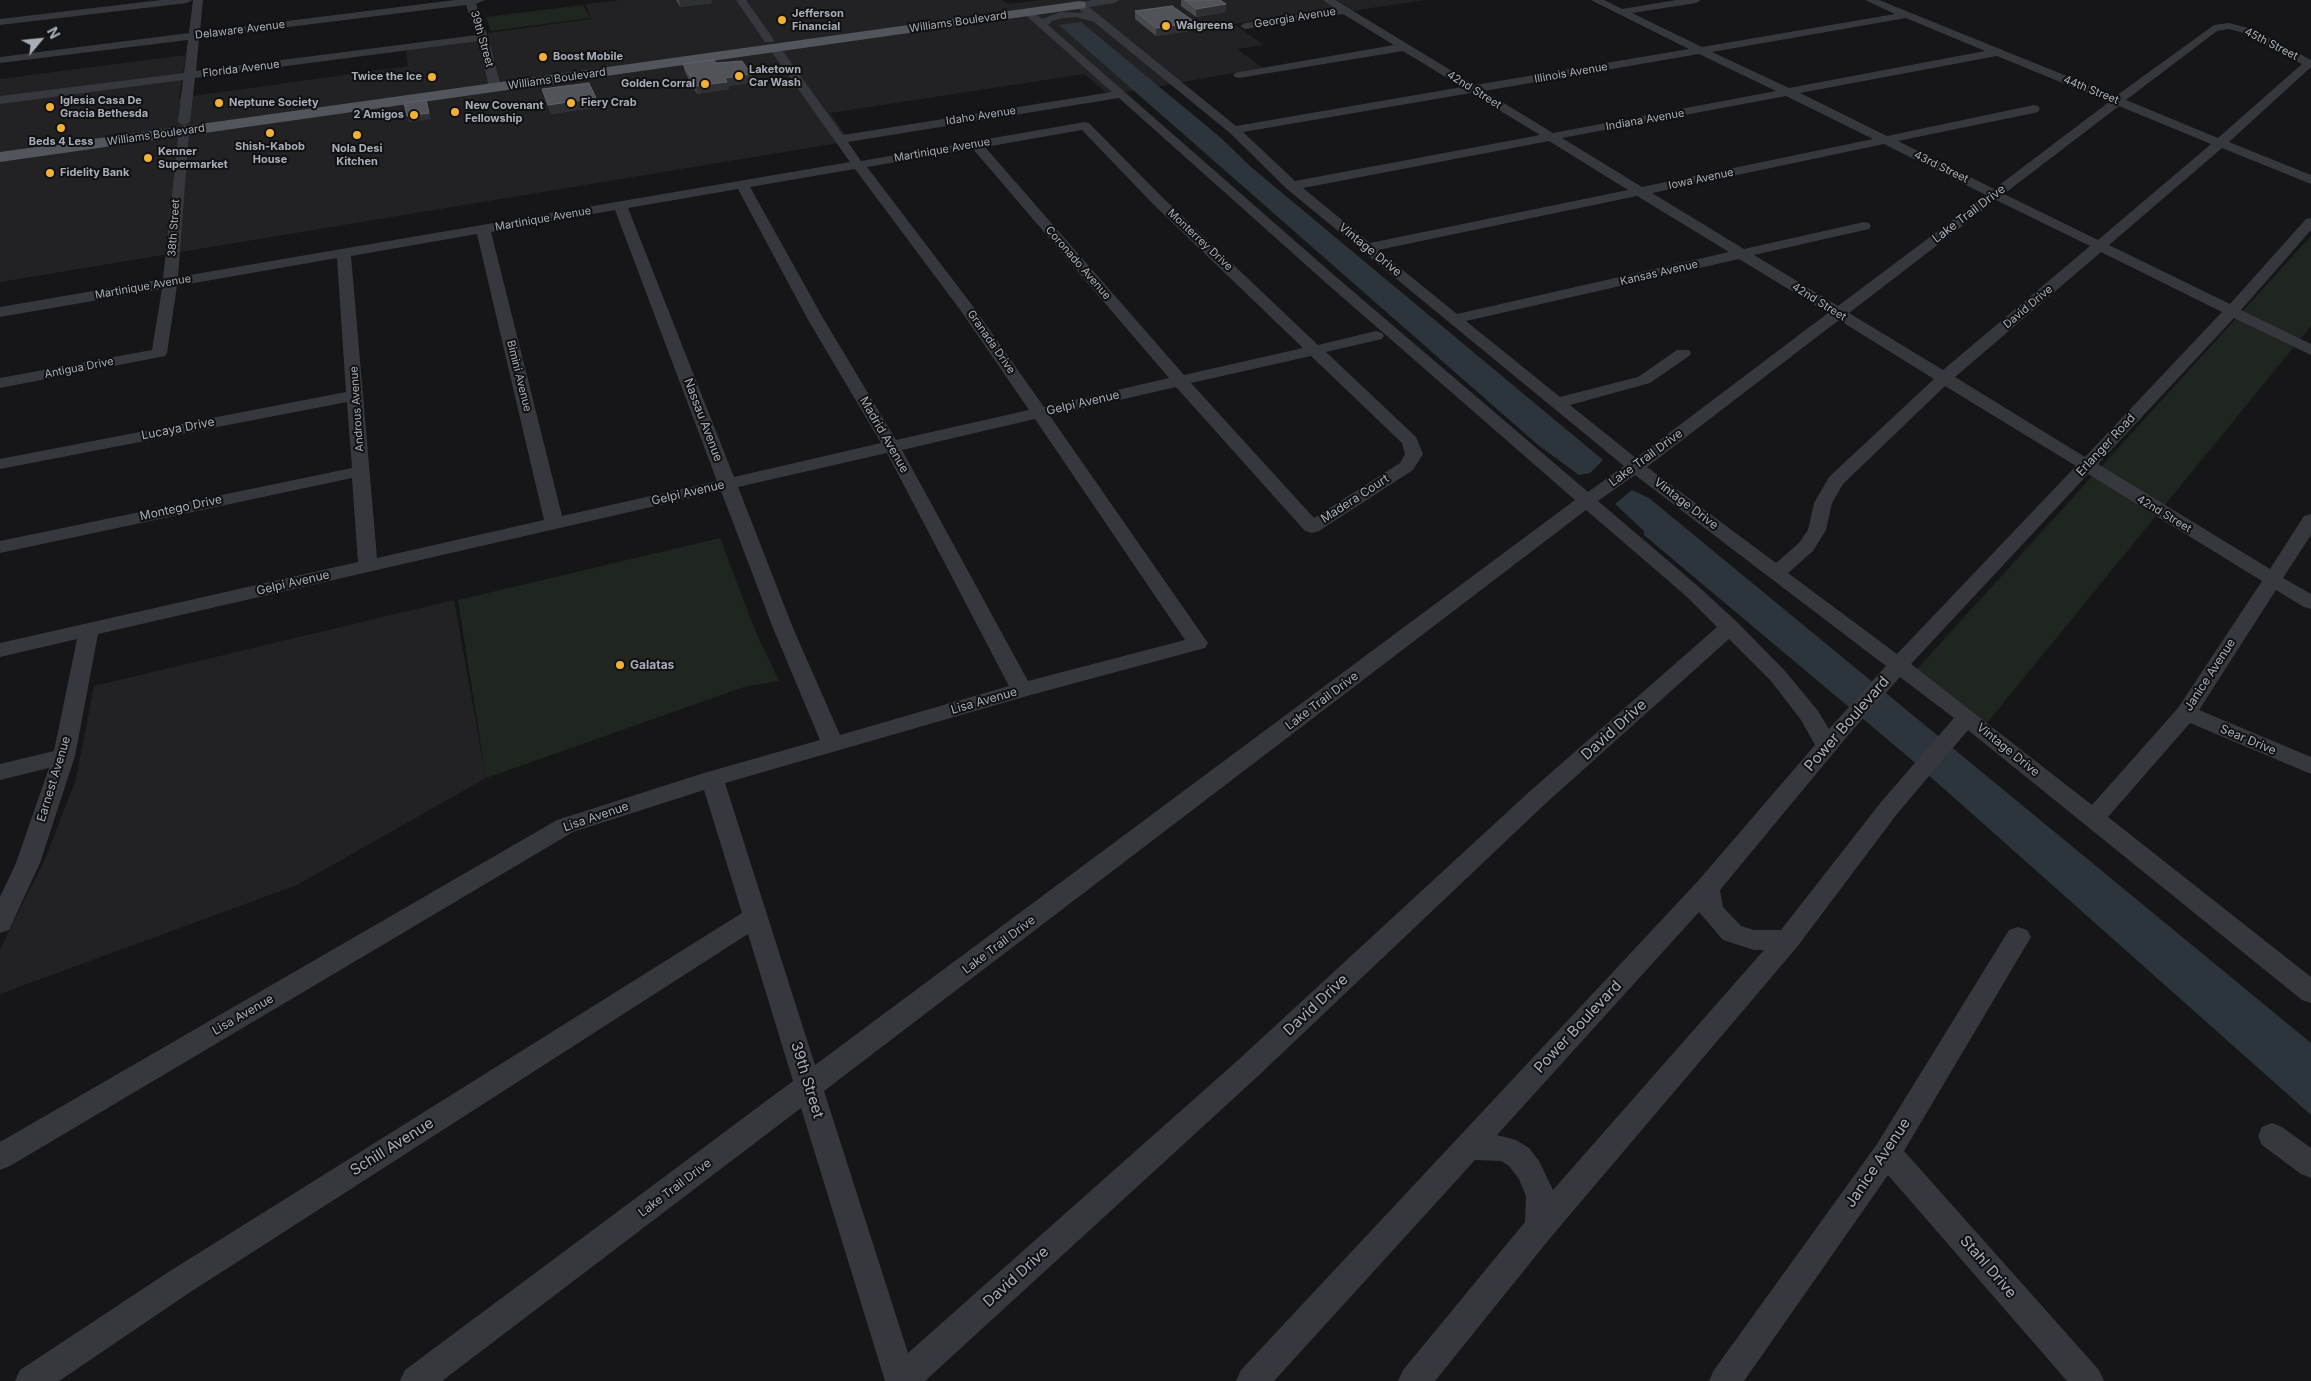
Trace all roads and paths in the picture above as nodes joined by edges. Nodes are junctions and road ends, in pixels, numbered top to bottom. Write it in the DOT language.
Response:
graph roads {
  1 [pos="187,0"];
  2 [pos="198,0"];
  3 [pos="474,0"];
  4 [pos="741,0"];
  5 [pos="1060,0"];
  6 [pos="1114,0"];
  7 [pos="1328,0"];
  8 [pos="1596,0"];
  9 [pos="1696,0"];
  10 [pos="1870,0"];
  11 [pos="1077,2"];
  12 [pos="1021,7"];
  13 [pos="1345,10"];
  14 [pos="1620,12"];
  15 [pos="1908,15"];
  16 [pos="1096,19"];
  17 [pos="0,22"];
  18 [pos="1042,25"];
  19 [pos="1244,26"];
  20 [pos="2229,26"];
  21 [pos="195,36"];
  22 [pos="825,37"];
  23 [pos="483,38"];
  24 [pos="772,44"];
  25 [pos="1405,47"];
  26 [pos="1701,50"];
  27 [pos="1998,52"];
  28 [pos="0,60"];
  29 [pos="2310,64"];
  30 [pos="190,76"];
  31 [pos="1239,76"];
  32 [pos="494,83"];
  33 [pos="1473,90"];
  34 [pos="1790,93"];
  35 [pos="1122,94"];
  36 [pos="0,100"];
  37 [pos="2118,101"];
  38 [pos="2034,110"];
  39 [pos="1085,126"];
  40 [pos="184,127"];
  41 [pos="1234,130"];
  42 [pos="1551,137"];
  43 [pos="840,139"];
  44 [pos="1886,140"];
  45 [pos="2220,143"];
  46 [pos="976,145"];
  47 [pos="0,148"];
  48 [pos="0,157"];
  49 [pos="858,164"];
  50 [pos="2311,180"];
  51 [pos="742,184"];
  52 [pos="1292,186"];
  53 [pos="1641,192"];
  54 [pos="1996,194"];
  55 [pos="620,205"];
  56 [pos="2311,222"];
  57 [pos="1864,226"];
  58 [pos="483,229"];
  59 [pos="2100,246"];
  60 [pos="1367,248"];
  61 [pos="344,252"];
  62 [pos="1742,254"];
  63 [pos="170,282"];
  64 [pos="2232,311"];
  65 [pos="0,312"];
  66 [pos="1837,313"];
  67 [pos="1454,319"];
  68 [pos="1376,336"];
  69 [pos="1317,350"];
  70 [pos="2311,350"];
  71 [pos="159,353"];
  72 [pos="1683,353"];
  73 [pos="1943,379"];
  74 [pos="1180,381"];
  75 [pos="0,383"];
  76 [pos="356,395"];
  77 [pos="1557,403"];
  78 [pos="1040,413"];
  79 [pos="892,447"];
  80 [pos="0,464"];
  81 [pos="2086,466"];
  82 [pos="1636,467"];
  83 [pos="362,471"];
  84 [pos="728,484"];
  85 [pos="1586,501"];
  86 [pos="2311,520"];
  87 [pos="554,523"];
  88 [pos="0,547"];
  89 [pos="368,566"];
  90 [pos="1776,572"];
  91 [pos="2272,579"];
  92 [pos="2311,603"];
  93 [pos="1730,627"];
  94 [pos="89,630"];
  95 [pos="1198,644"];
  96 [pos="0,650"];
  97 [pos="1893,672"];
  98 [pos="1022,690"];
  99 [pos="2186,713"];
  100 [pos="1960,725"];
  101 [pos="834,745"];
  102 [pos="1827,746"];
  103 [pos="64,756"];
  104 [pos="2311,766"];
  105 [pos="0,772"];
  106 [pos="712,779"];
  107 [pos="2094,818"];
  108 [pos="1707,888"];
  109 [pos="756,917"];
  110 [pos="0,923"];
  111 [pos="2018,937"];
  112 [pos="1788,940"];
  113 [pos="2311,992"];
  114 [pos="809,1087"];
  115 [pos="2272,1136"];
  116 [pos="1466,1148"];
  117 [pos="1887,1153"];
  118 [pos="0,1157"];
  119 [pos="2311,1164"];
  120 [pos="1540,1227"];
  121 [pos="31,1381"];
  122 [pos="416,1381"];
  123 [pos="901,1381"];
  124 [pos="1252,1381"];
  125 [pos="1414,1381"];
  126 [pos="1725,1381"];
  127 [pos="2088,1381"];
  1 -- 17 [label="street"];
  2 -- 21 [label="street, 38th Street"];
  3 -- 21 [label="street, Delaware Avenue"];
  3 -- 23 [label="street, 39th Street"];
  4 -- 24 [label="street, Granada Drive"];
  5 -- 12 [label="main road, Williams Boulevard"];
  6 -- 11 [label="street, Williams Boulevard"];
  7 -- 13 [label="street, 42nd Street"];
  8 -- 14 [label="street, 43rd Street"];
  9 -- 14 [label="street"];
  10 -- 15 [label="street, 44th Street"];
  11 -- 12 [label="main road, Williams Boulevard"];
  11 -- 16 [label="street, Vintage Drive"];
  12 -- 18 [label="street"];
  12 -- 22 [label="main road, Williams Boulevard"];
  12 -- 22 [label="main road, Williams Boulevard"];
  13 -- 19 [label="street, Georgia Avenue"];
  13 -- 25 [label="street, 42nd Street"];
  14 -- 26 [label="street, 43rd Street"];
  15 -- 26 [label="street, Illinois Avenue"];
  15 -- 27 [label="street, 44th Street"];
  16 -- 18 [label="street"];
  16 -- 41 [label="street, Vintage Drive"];
  18 -- 35 [label="street"];
  20 -- 29 [label="street, 45th Street"];
  20 -- 37 [label="street, Lake Trail Drive"];
  21 -- 28 [label="street, Delaware Avenue"];
  21 -- 30 [label="street, 38th Street"];
  22 -- 24 [label="main road"];
  23 -- 30 [label="street, Florida Avenue"];
  23 -- 32 [label="street, 39th Street"];
  24 -- 32 [label="main road, Williams Boulevard"];
  24 -- 32 [label="main road, Williams Boulevard"];
  24 -- 43 [label="street, Granada Drive"];
  25 -- 31 [label="street"];
  25 -- 33 [label="street, 42nd Street"];
  26 -- 33 [label="street, Illinois Avenue"];
  26 -- 34 [label="street, 43rd Street"];
  27 -- 34 [label="street, Indiana Avenue"];
  27 -- 37 [label="street, 44th Street"];
  29 -- 45 [label="street, David Drive"];
  30 -- 36 [label="street, Florida Avenue"];
  30 -- 40 [label="street, 38th Street"];
  32 -- 40 [label="main road, Williams Boulevard"];
  32 -- 40 [label="main road, Williams Boulevard"];
  33 -- 41 [label="street, Illinois Avenue"];
  33 -- 42 [label="street, 42nd Street"];
  34 -- 42 [label="street, Indiana Avenue"];
  34 -- 44 [label="street, 43rd Street"];
  35 -- 43 [label="street, Idaho Avenue"];
  35 -- 85 [label="street"];
  37 -- 45 [label="street, 44th Street"];
  37 -- 54 [label="street, Lake Trail Drive"];
  38 -- 44 [label="street, Iowa Avenue"];
  39 -- 46 [label="street, Martinique Avenue"];
  39 -- 69 [label="street, Monterrey Drive"];
  40 -- 47 [label="main road, Williams Boulevard"];
  40 -- 48 [label="main road"];
  40 -- 63 [label="street, 38th Street"];
  41 -- 52 [label="street, Vintage Drive"];
  42 -- 52 [label="street, Indiana Avenue"];
  42 -- 53 [label="street, 42nd Street"];
  43 -- 49 [label="street, Granada Drive"];
  44 -- 53 [label="street, Iowa Avenue"];
  44 -- 54 [label="street, 43rd Street"];
  45 -- 50 [label="street, 44th Street"];
  45 -- 59 [label="street, David Drive"];
  46 -- 49 [label="street, Martinique Avenue"];
  46 -- 74 [label="street, Coronado Avenue"];
  49 -- 51 [label="street, Martinique Avenue"];
  49 -- 78 [label="street, Granada Drive"];
  51 -- 55 [label="street, Martinique Avenue"];
  51 -- 79 [label="street, Madrid Avenue"];
  52 -- 60 [label="street, Vintage Drive"];
  53 -- 60 [label="street, Iowa Avenue"];
  53 -- 62 [label="street, 42nd Street"];
  54 -- 59 [label="street, 43rd Street"];
  54 -- 66 [label="street, Lake Trail Drive"];
  55 -- 58 [label="street, Martinique Avenue"];
  55 -- 84 [label="street, Nassau Avenue"];
  56 -- 64 [label="street, Erlanger Road"];
  57 -- 62 [label="street, Kansas Avenue"];
  58 -- 61 [label="street, Martinique Avenue"];
  58 -- 87 [label="street, Bimini Avenue"];
  59 -- 64 [label="street, 43rd Street"];
  59 -- 73 [label="street, David Drive"];
  60 -- 67 [label="street, Vintage Drive"];
  61 -- 63 [label="street, Martinique Avenue"];
  61 -- 76 [label="street, Androus Avenue"];
  62 -- 66 [label="street, 42nd Street"];
  62 -- 67 [label="street, Kansas Avenue"];
  63 -- 65 [label="street, Martinique Avenue"];
  63 -- 71 [label="street, 38th Street"];
  64 -- 70 [label="street, 43rd Street"];
  64 -- 81 [label="street, Erlanger Road"];
  66 -- 73 [label="street, 42nd Street"];
  66 -- 82 [label="street, Lake Trail Drive"];
  67 -- 77 [label="street, Vintage Drive"];
  68 -- 69 [label="street, Gelpi Avenue"];
  69 -- 74 [label="street, Gelpi Avenue"];
  69 -- 74 [label="street, Madera Court"];
  71 -- 75 [label="street, Antigua Drive"];
  72 -- 77 [label="street"];
  73 -- 81 [label="street, 42nd Street"];
  73 -- 90 [label="street, David Drive"];
  74 -- 78 [label="street, Gelpi Avenue"];
  76 -- 80 [label="street, Lucaya Drive"];
  76 -- 83 [label="street, Androus Avenue"];
  77 -- 82 [label="street, Vintage Drive"];
  78 -- 79 [label="street, Gelpi Avenue"];
  78 -- 95 [label="street, Granada Drive"];
  79 -- 84 [label="street, Gelpi Avenue"];
  79 -- 98 [label="street, Madrid Avenue"];
  81 -- 91 [label="street, 42nd Street"];
  81 -- 97 [label="street, Erlanger Road"];
  82 -- 85 [label="street, Lake Trail Drive"];
  82 -- 90 [label="street, Vintage Drive"];
  83 -- 88 [label="street, Montego Drive"];
  83 -- 89 [label="street, Androus Avenue"];
  84 -- 87 [label="street, Gelpi Avenue"];
  84 -- 101 [label="street, Nassau Avenue"];
  85 -- 93 [label="street"];
  85 -- 114 [label="street, Lake Trail Drive"];
  86 -- 91 [label="street, Janice Avenue"];
  87 -- 89 [label="street, Gelpi Avenue"];
  89 -- 94 [label="street, Gelpi Avenue"];
  90 -- 97 [label="street, Vintage Drive"];
  91 -- 92 [label="street, 42nd Street"];
  91 -- 99 [label="street, Janice Avenue"];
  93 -- 102 [label="street"];
  93 -- 123 [label="street, David Drive"];
  94 -- 96 [label="street, Gelpi Avenue"];
  94 -- 103 [label="street, Earnest Avenue"];
  95 -- 98 [label="street, Lisa Avenue"];
  97 -- 100 [label="street, Vintage Drive"];
  97 -- 102 [label="street, Power Boulevard"];
  98 -- 101 [label="street, Lisa Avenue"];
  99 -- 104 [label="street, Sear Drive"];
  99 -- 107 [label="street, Janice Avenue"];
  100 -- 107 [label="street, Vintage Drive"];
  100 -- 112 [label="street"];
  101 -- 106 [label="street, Lisa Avenue"];
  102 -- 108 [label="street, Power Boulevard"];
  103 -- 105 [label="street"];
  103 -- 110 [label="street, Earnest Avenue"];
  106 -- 109 [label="street, 39th Street"];
  106 -- 118 [label="street, Lisa Avenue"];
  107 -- 113 [label="street, Vintage Drive"];
  108 -- 112 [label="street"];
  108 -- 116 [label="street, Power Boulevard"];
  109 -- 114 [label="street, 39th Street"];
  109 -- 121 [label="street, Schill Avenue"];
  111 -- 117 [label="street, Janice Avenue"];
  112 -- 120 [label="street"];
  114 -- 122 [label="street, Lake Trail Drive"];
  114 -- 123 [label="street, 39th Street"];
  115 -- 119 [label="street"];
  116 -- 120 [label="street"];
  116 -- 124 [label="street, Power Boulevard"];
  117 -- 126 [label="street, Janice Avenue"];
  117 -- 127 [label="street, Stahl Drive"];
  120 -- 125 [label="street"];
}
